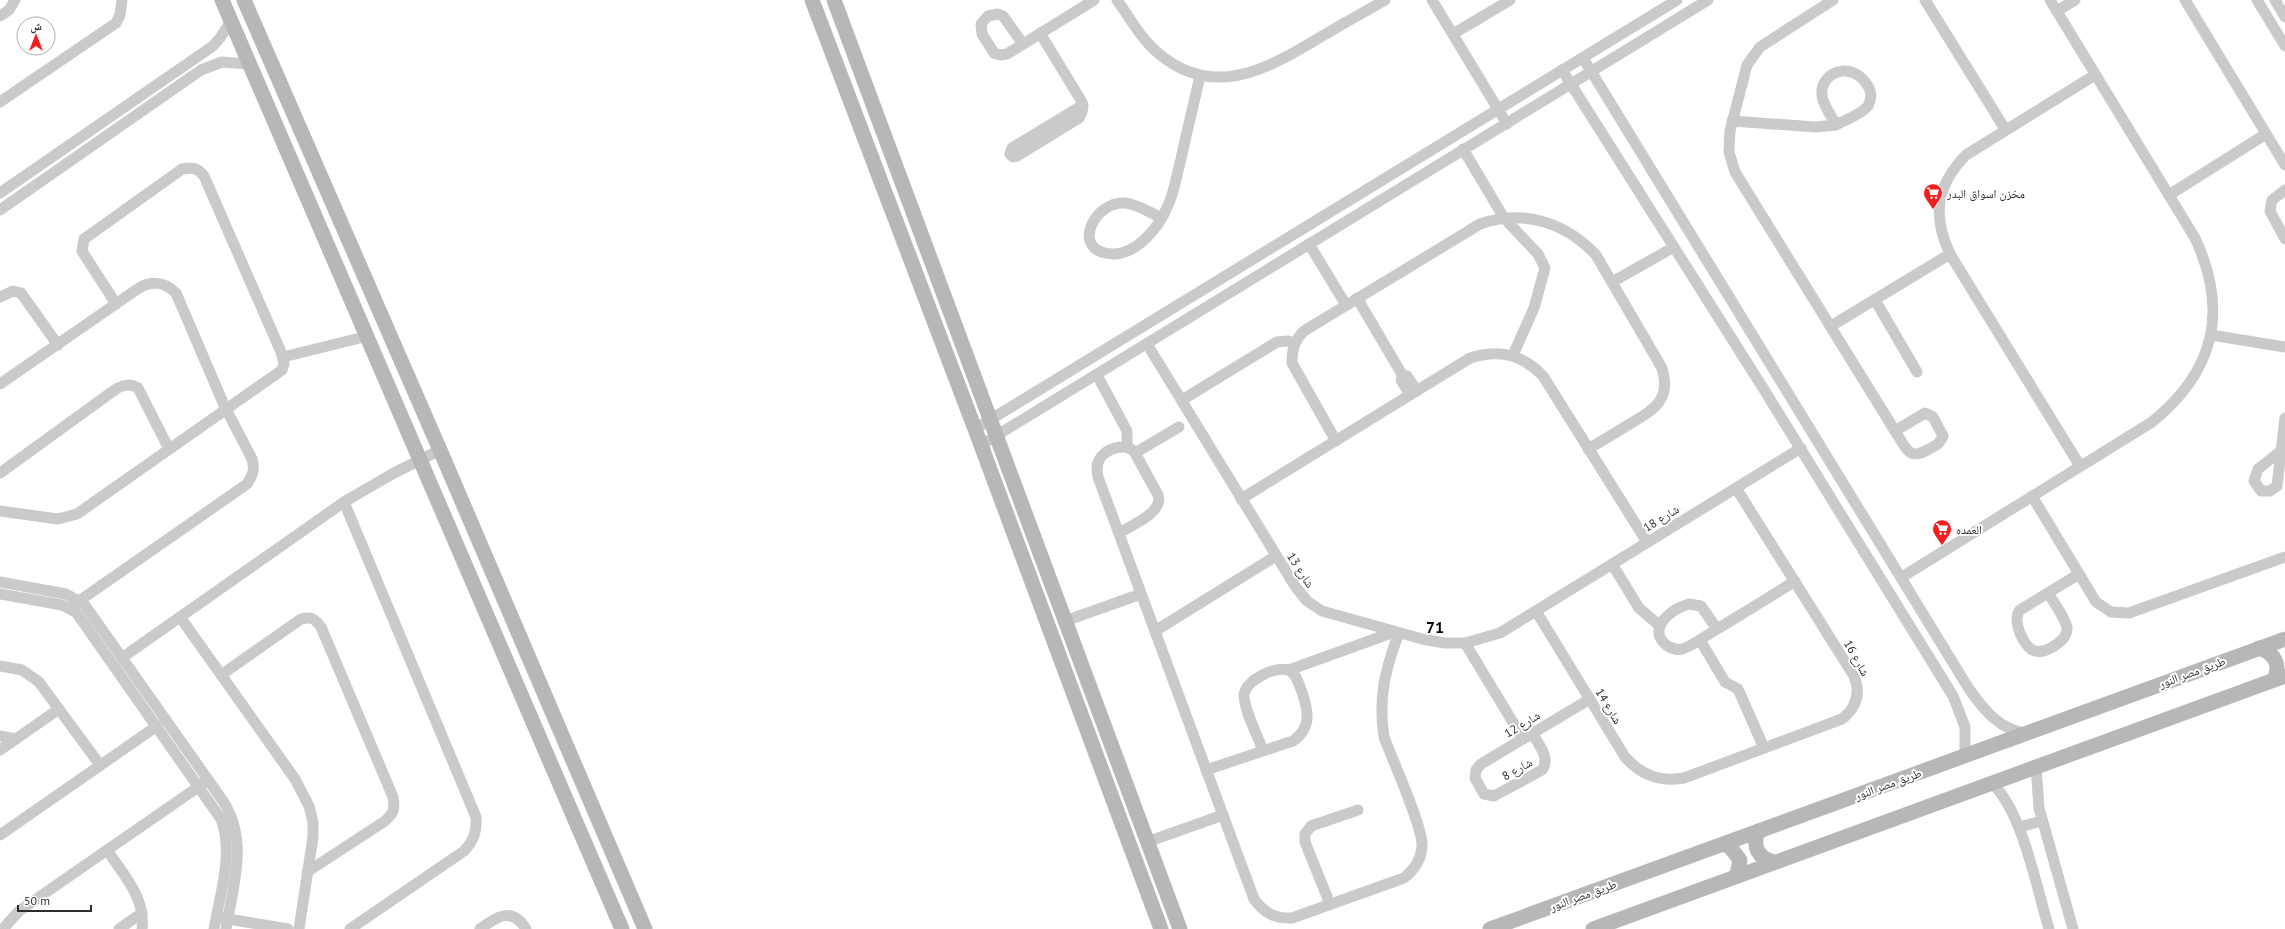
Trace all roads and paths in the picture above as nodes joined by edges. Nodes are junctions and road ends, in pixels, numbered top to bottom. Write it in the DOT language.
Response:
graph roads {
  1 [pos="15,0"];
  2 [pos="122,0"];
  3 [pos="222,0"];
  4 [pos="244,0"];
  5 [pos="812,0"];
  6 [pos="834,0"];
  7 [pos="1094,0"];
  8 [pos="1117,0"];
  9 [pos="1385,0"];
  10 [pos="1432,0"];
  11 [pos="1510,0"];
  12 [pos="1677,0"];
  13 [pos="1684,0"];
  14 [pos="1833,0"];
  15 [pos="1925,0"];
  16 [pos="2050,0"];
  17 [pos="2074,0"];
  18 [pos="2185,0"];
  19 [pos="2257,0"];
  20 [pos="2275,0"];
  21 [pos="1705,1"];
  22 [pos="1691,10"];
  23 [pos="2057,11"];
  24 [pos="0,16"];
  25 [pos="2285,17"];
  26 [pos="231,21"];
  27 [pos="1040,33"];
  28 [pos="1453,34"];
  29 [pos="1023,44"];
  30 [pos="2285,46"];
  31 [pos="204,51"];
  32 [pos="1583,58"];
  33 [pos="213,64"];
  34 [pos="249,64"];
  35 [pos="1562,70"];
  36 [pos="1591,72"];
  37 [pos="2095,75"];
  38 [pos="1200,76"];
  39 [pos="1571,84"];
  40 [pos="0,102"];
  41 [pos="1083,105"];
  42 [pos="1498,109"];
  43 [pos="1732,121"];
  44 [pos="1507,124"];
  45 [pos="1836,125"];
  46 [pos="2005,129"];
  47 [pos="2266,134"];
  48 [pos="1463,150"];
  49 [pos="2285,165"];
  50 [pos="2285,190"];
  51 [pos="0,193"];
  52 [pos="2169,195"];
  53 [pos="0,210"];
  54 [pos="1162,218"];
  55 [pos="1504,218"];
  56 [pos="2285,239"];
  57 [pos="1309,244"];
  58 [pos="1674,247"];
  59 [pos="1950,254"];
  60 [pos="1612,282"];
  61 [pos="0,297"];
  62 [pos="1357,298"];
  63 [pos="1875,300"];
  64 [pos="116,304"];
  65 [pos="1346,305"];
  66 [pos="1831,326"];
  67 [pos="2211,334"];
  68 [pos="368,336"];
  69 [pos="1294,343"];
  70 [pos="58,344"];
  71 [pos="1147,344"];
  72 [pos="2285,347"];
  73 [pos="1513,355"];
  74 [pos="283,357"];
  75 [pos="1917,372"];
  76 [pos="1097,375"];
  77 [pos="1779,378"];
  78 [pos="0,384"];
  79 [pos="1763,388"];
  80 [pos="1414,393"];
  81 [pos="1182,400"];
  82 [pos="225,408"];
  83 [pos="1193,418"];
  84 [pos="2285,418"];
  85 [pos="990,420"];
  86 [pos="975,429"];
  87 [pos="1895,431"];
  88 [pos="996,435"];
  89 [pos="1336,441"];
  90 [pos="981,445"];
  91 [pos="1588,448"];
  92 [pos="1801,448"];
  93 [pos="169,449"];
  94 [pos="440,450"];
  95 [pos="1131,450"];
  96 [pos="2281,451"];
  97 [pos="420,459"];
  98 [pos="2080,466"];
  99 [pos="0,473"];
  100 [pos="452,481"];
  101 [pos="1736,488"];
  102 [pos="434,490"];
  103 [pos="2032,496"];
  104 [pos="1242,499"];
  105 [pos="344,502"];
  106 [pos="1856,502"];
  107 [pos="0,511"];
  108 [pos="1840,512"];
  109 [pos="1119,533"];
  110 [pos="1647,542"];
  111 [pos="1276,556"];
  112 [pos="2285,558"];
  113 [pos="1612,564"];
  114 [pos="2078,574"];
  115 [pos="1902,577"];
  116 [pos="1795,581"];
  117 [pos="0,582"];
  118 [pos="2048,593"];
  119 [pos="0,594"];
  120 [pos="1141,594"];
  121 [pos="79,600"];
  122 [pos="69,608"];
  123 [pos="1536,611"];
  124 [pos="180,617"];
  125 [pos="1065,621"];
  126 [pos="1660,626"];
  127 [pos="1717,629"];
  128 [pos="1155,631"];
  129 [pos="1396,633"];
  130 [pos="2285,639"];
  131 [pos="1700,640"];
  132 [pos="1465,643"];
  133 [pos="2259,648"];
  134 [pos="123,657"];
  135 [pos="0,666"];
  136 [pos="1290,670"];
  137 [pos="221,675"];
  138 [pos="2280,678"];
  139 [pos="1590,699"];
  140 [pos="59,709"];
  141 [pos="157,726"];
  142 [pos="2025,733"];
  143 [pos="0,736"];
  144 [pos="1527,736"];
  145 [pos="16,739"];
  146 [pos="1764,748"];
  147 [pos="0,750"];
  148 [pos="1263,751"];
  149 [pos="1965,756"];
  150 [pos="100,766"];
  151 [pos="2036,766"];
  152 [pos="1206,770"];
  153 [pos="1475,778"];
  154 [pos="1684,778"];
  155 [pos="209,779"];
  156 [pos="1992,782"];
  157 [pos="199,786"];
  158 [pos="1358,810"];
  159 [pos="1223,814"];
  160 [pos="2042,821"];
  161 [pos="2019,827"];
  162 [pos="1758,831"];
  163 [pos="0,835"];
  164 [pos="1147,842"];
  165 [pos="1722,844"];
  166 [pos="107,850"];
  167 [pos="1774,862"];
  168 [pos="307,872"];
  169 [pos="1737,875"];
  170 [pos="1330,904"];
  171 [pos="142,913"];
  172 [pos="223,922"];
  173 [pos="4,929"];
  174 [pos="118,929"];
  175 [pos="142,929"];
  176 [pos="214,929"];
  177 [pos="288,929"];
  178 [pos="299,929"];
  179 [pos="350,929"];
  180 [pos="480,929"];
  181 [pos="526,929"];
  182 [pos="622,929"];
  183 [pos="645,929"];
  184 [pos="1161,929"];
  185 [pos="1180,929"];
  186 [pos="1490,929"];
  187 [pos="1593,929"];
  188 [pos="2049,929"];
  189 [pos="2073,929"];
  1 -- 24 [label="street"];
  2 -- 40 [label="street"];
  3 -- 26 [label="street"];
  4 -- 94 [label="street"];
  5 -- 86 [label="street"];
  6 -- 85 [label="street"];
  7 -- 27 [label="street"];
  8 -- 38 [label="street"];
  9 -- 38 [label="street"];
  10 -- 28 [label="street"];
  11 -- 28 [label="street"];
  12 -- 32 [label="street"];
  13 -- 22 [label="street"];
  14 -- 43 [label="street"];
  15 -- 46 [label="street"];
  16 -- 23 [label="street"];
  17 -- 23 [label="street"];
  18 -- 47 [label="street"];
  19 -- 30 [label="street"];
  20 -- 25 [label="street"];
  21 -- 22 [label="street"];
  22 -- 36 [label="street"];
  23 -- 37 [label="street"];
  26 -- 31 [label="street"];
  26 -- 34 [label="street"];
  27 -- 29 [label="street"];
  27 -- 41 [label="street"];
  28 -- 42 [label="street"];
  31 -- 33 [label="street"];
  31 -- 51 [label="street"];
  32 -- 35 [label="street"];
  32 -- 36 [label="street"];
  33 -- 34 [label="street"];
  33 -- 53 [label="street"];
  34 -- 68 [label="street"];
  35 -- 39 [label="street"];
  35 -- 42 [label="street"];
  36 -- 39 [label="street"];
  36 -- 77 [label="street"];
  37 -- 46 [label="street"];
  37 -- 52 [label="street"];
  38 -- 54 [label="street"];
  39 -- 44 [label="street"];
  39 -- 58 [label="street"];
  41 -- 41 [label="street"];
  42 -- 44 [label="street"];
  42 -- 85 [label="street"];
  43 -- 45 [label="street"];
  43 -- 66 [label="street"];
  44 -- 48 [label="street"];
  45 -- 45 [label="street"];
  46 -- 59 [label="street"];
  47 -- 49 [label="street"];
  47 -- 52 [label="street"];
  48 -- 55 [label="street"];
  48 -- 57 [label="street"];
  50 -- 56 [label="street"];
  52 -- 67 [label="street"];
  54 -- 54 [label="street"];
  55 -- 60 [label="street"];
  55 -- 62 [label="street"];
  55 -- 73 [label="street"];
  57 -- 65 [label="street"];
  57 -- 71 [label="street"];
  58 -- 60 [label="street"];
  58 -- 79 [label="street"];
  59 -- 63 [label="street"];
  59 -- 98 [label="street"];
  60 -- 91 [label="street"];
  61 -- 70 [label="street"];
  62 -- 65 [label="street"];
  62 -- 80 [label="street"];
  63 -- 66 [label="street"];
  63 -- 75 [label="street"];
  64 -- 70 [label="street"];
  64 -- 74 [label="street"];
  64 -- 82 [label="street"];
  65 -- 69 [label="street"];
  66 -- 87 [label="street"];
  67 -- 72 [label="street"];
  67 -- 98 [label="street"];
  68 -- 74 [label="street"];
  68 -- 97 [label="street"];
  69 -- 81 [label="street"];
  69 -- 89 [label="street"];
  70 -- 78 [label="street"];
  71 -- 76 [label="street"];
  71 -- 81 [label="street, شارع 13"];
  73 -- 80 [label="street"];
  73 -- 91 [label="street"];
  74 -- 82 [label="street"];
  76 -- 88 [label="street"];
  76 -- 95 [label="street"];
  77 -- 79 [label="street"];
  77 -- 106 [label="street"];
  79 -- 92 [label="street"];
  80 -- 89 [label="street"];
  81 -- 83 [label="street, شارع 13"];
  82 -- 93 [label="street"];
  82 -- 121 [label="street"];
  83 -- 95 [label="street"];
  83 -- 104 [label="street, شارع 13"];
  84 -- 96 [label="street"];
  85 -- 86 [label="street"];
  85 -- 88 [label="street"];
  86 -- 90 [label="street"];
  88 -- 90 [label="street"];
  88 -- 125 [label="street"];
  89 -- 104 [label="street"];
  90 -- 184 [label="street"];
  91 -- 110 [label="street"];
  92 -- 101 [label="street, شارع 18"];
  92 -- 108 [label="street"];
  93 -- 99 [label="street"];
  93 -- 107 [label="street"];
  94 -- 97 [label="street"];
  94 -- 100 [label="street"];
  95 -- 109 [label="street"];
  95 -- 109 [label="street"];
  97 -- 102 [label="street"];
  97 -- 105 [label="street"];
  98 -- 103 [label="street"];
  100 -- 102 [label="street"];
  100 -- 183 [label="street"];
  101 -- 110 [label="street, شارع 18"];
  101 -- 116 [label="street, شارع 16"];
  102 -- 182 [label="street"];
  103 -- 114 [label="street"];
  103 -- 115 [label="street"];
  104 -- 111 [label="street, شارع 13"];
  105 -- 124 [label="street"];
  105 -- 179 [label="street"];
  106 -- 108 [label="street"];
  106 -- 115 [label="street"];
  108 -- 149 [label="street"];
  109 -- 120 [label="street"];
  110 -- 113 [label="street, شارع 18"];
  111 -- 128 [label="street"];
  111 -- 129 [label="street, شارع 13"];
  112 -- 114 [label="street"];
  113 -- 123 [label="street, شارع 18"];
  113 -- 126 [label="street"];
  114 -- 118 [label="street"];
  115 -- 142 [label="street"];
  116 -- 127 [label="street"];
  116 -- 146 [label="street, شارع 16"];
  117 -- 121 [label="street"];
  118 -- 118 [label="street"];
  119 -- 122 [label="street"];
  120 -- 125 [label="street"];
  120 -- 128 [label="street"];
  121 -- 122 [label="street"];
  121 -- 134 [label="street"];
  122 -- 141 [label="street"];
  123 -- 132 [label="street, شارع 13"];
  123 -- 139 [label="street, شارع 14"];
  124 -- 134 [label="street"];
  124 -- 137 [label="street"];
  125 -- 164 [label="street"];
  126 -- 127 [label="street"];
  126 -- 131 [label="street"];
  127 -- 131 [label="street"];
  128 -- 152 [label="street"];
  129 -- 132 [label="street, شارع 13"];
  129 -- 136 [label="street"];
  129 -- 170 [label="street"];
  130 -- 133 [label="street, طريق مصر النور"];
  131 -- 146 [label="street"];
  132 -- 144 [label="street"];
  133 -- 138 [label="street"];
  133 -- 142 [label="street, طريق مصر النور"];
  134 -- 155 [label="street"];
  135 -- 140 [label="street"];
  136 -- 148 [label="street"];
  136 -- 148 [label="street"];
  137 -- 168 [label="street"];
  137 -- 168 [label="street"];
  138 -- 151 [label="street"];
  139 -- 144 [label="street, شارع 12"];
  139 -- 154 [label="street, شارع 14"];
  140 -- 145 [label="street"];
  140 -- 150 [label="street"];
  141 -- 150 [label="street"];
  141 -- 157 [label="street"];
  142 -- 149 [label="street, طريق مصر النور"];
  143 -- 145 [label="street"];
  144 -- 153 [label="street, شارع 12"];
  144 -- 153 [label="street, شارع 8"];
  145 -- 147 [label="street"];
  146 -- 154 [label="street, شارع 16"];
  148 -- 152 [label="street"];
  149 -- 162 [label="street, طريق مصر النور"];
  150 -- 163 [label="street"];
  151 -- 156 [label="street"];
  151 -- 160 [label="street"];
  152 -- 159 [label="street"];
  155 -- 157 [label="street"];
  155 -- 172 [label="street"];
  156 -- 161 [label="street"];
  156 -- 167 [label="street"];
  157 -- 166 [label="street"];
  157 -- 172 [label="street"];
  158 -- 170 [label="street"];
  159 -- 164 [label="street"];
  159 -- 170 [label="street"];
  160 -- 161 [label="street"];
  160 -- 189 [label="street"];
  161 -- 188 [label="street"];
  162 -- 165 [label="street, طريق مصر النور"];
  162 -- 167 [label="street"];
  164 -- 185 [label="street"];
  165 -- 169 [label="street"];
  165 -- 186 [label="street, طريق مصر النور"];
  166 -- 171 [label="street"];
  166 -- 173 [label="street"];
  167 -- 169 [label="street"];
  168 -- 178 [label="street"];
  169 -- 187 [label="street"];
  171 -- 174 [label="street"];
  171 -- 175 [label="street"];
  172 -- 176 [label="street"];
  172 -- 177 [label="street"];
  180 -- 181 [label="street"];
}
